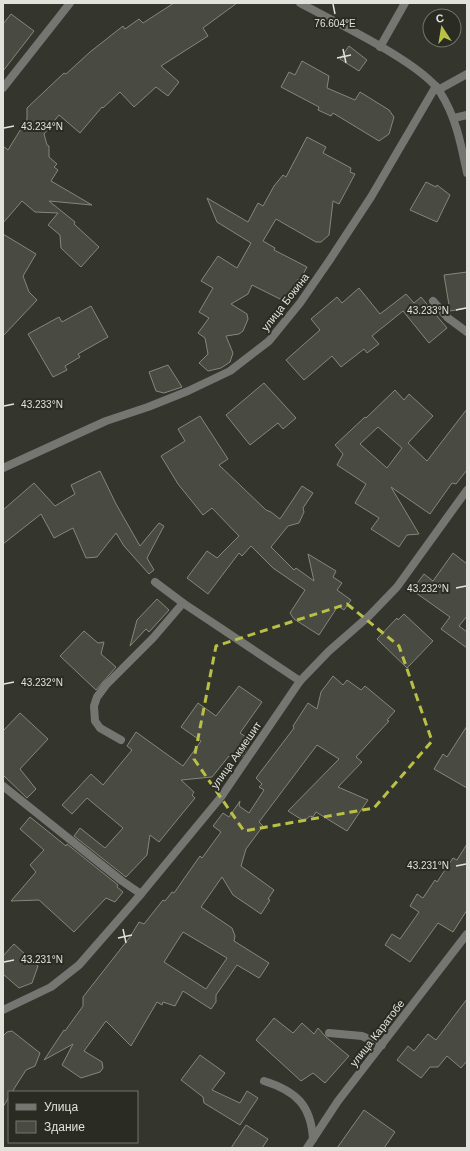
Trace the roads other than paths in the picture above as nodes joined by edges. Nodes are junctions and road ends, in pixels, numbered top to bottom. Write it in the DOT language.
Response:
graph roads {
  1 [pos="70,3"];
  2 [pos="300,3"];
  3 [pos="404,3"];
  4 [pos="380,47"];
  5 [pos="467,74"];
  6 [pos="3,88"];
  7 [pos="437,88"];
  8 [pos="467,115"];
  9 [pos="454,118"];
  10 [pos="467,172"];
  11 [pos="433,301"];
  12 [pos="467,332"];
  13 [pos="3,468"];
  14 [pos="467,490"];
  15 [pos="155,582"];
  16 [pos="182,603"];
  17 [pos="300,681"];
  18 [pos="121,740"];
  19 [pos="3,786"];
  20 [pos="141,894"];
  21 [pos="467,934"];
  22 [pos="4,1008"];
  23 [pos="330,1033"];
  24 [pos="382,1045"];
  25 [pos="264,1081"];
  26 [pos="313,1140"];
  27 [pos="307,1148"];
  1 -- 6 [label="street"];
  2 -- 4 [label="street"];
  3 -- 4 [label="street"];
  4 -- 7 [label="street"];
  5 -- 7 [label="street"];
  7 -- 9 [label="street"];
  7 -- 13 [label="street, улица Бокина"];
  8 -- 9 [label="street"];
  9 -- 10 [label="street"];
  11 -- 12 [label="street"];
  14 -- 17 [label="street, улица Акмешит"];
  15 -- 16 [label="street"];
  16 -- 17 [label="street"];
  16 -- 18 [label="street"];
  17 -- 20 [label="street, улица Акмешит"];
  19 -- 20 [label="street"];
  20 -- 22 [label="street, улица Акмешит"];
  21 -- 24 [label="street, улица Каратобе"];
  23 -- 24 [label="street"];
  24 -- 26 [label="street, улица Каратобе"];
  25 -- 26 [label="street"];
  26 -- 27 [label="street, улица Каратобе"];
}
